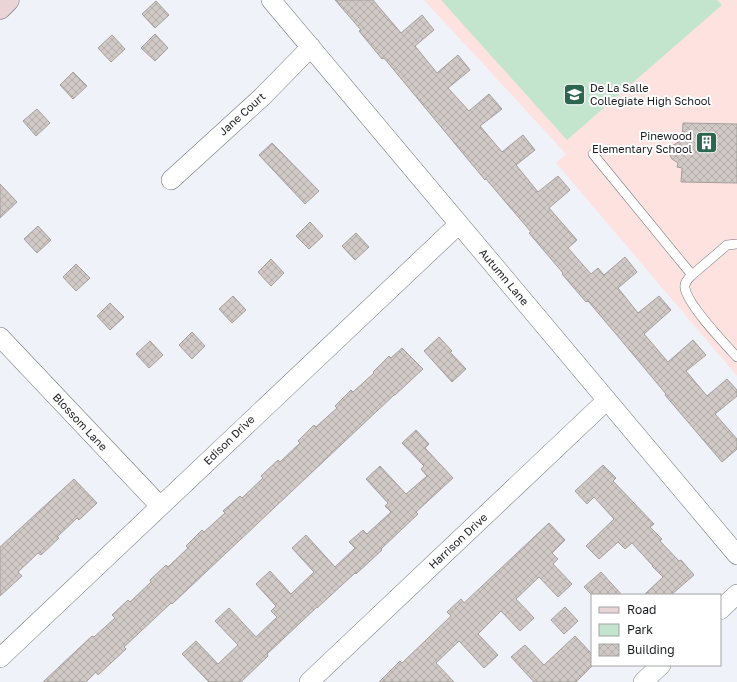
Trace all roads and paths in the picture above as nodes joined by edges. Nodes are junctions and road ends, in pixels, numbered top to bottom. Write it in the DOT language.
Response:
graph roads {
  1 [pos="8,0"];
  2 [pos="271,0"];
  3 [pos="0,8"];
  4 [pos="311,47"];
  5 [pos="593,154"];
  6 [pos="171,180"];
  7 [pos="459,224"];
  8 [pos="737,244"];
  9 [pos="692,275"];
  10 [pos="0,337"];
  11 [pos="737,357"];
  12 [pos="607,400"];
  13 [pos="160,506"];
  14 [pos="737,555"];
  15 [pos="737,594"];
  16 [pos="721,609"];
  17 [pos="0,658"];
  18 [pos="660,666"];
  19 [pos="309,682"];
  20 [pos="643,682"];
  1 -- 3 [label="street"];
  2 -- 4 [label="street, Autumn Lane"];
  4 -- 6 [label="street, Jane Court"];
  4 -- 7 [label="street, Autumn Lane"];
  5 -- 9 [label="lane"];
  7 -- 12 [label="street, Autumn Lane"];
  7 -- 13 [label="street, Edison Drive"];
  8 -- 9 [label="lane"];
  9 -- 11 [label="lane"];
  10 -- 13 [label="street, Blossom Lane"];
  12 -- 14 [label="street, Autumn Lane"];
  12 -- 19 [label="street, Harrison Drive"];
  13 -- 17 [label="street, Edison Drive"];
  15 -- 16 [label="street"];
  18 -- 20 [label="street"];
}
